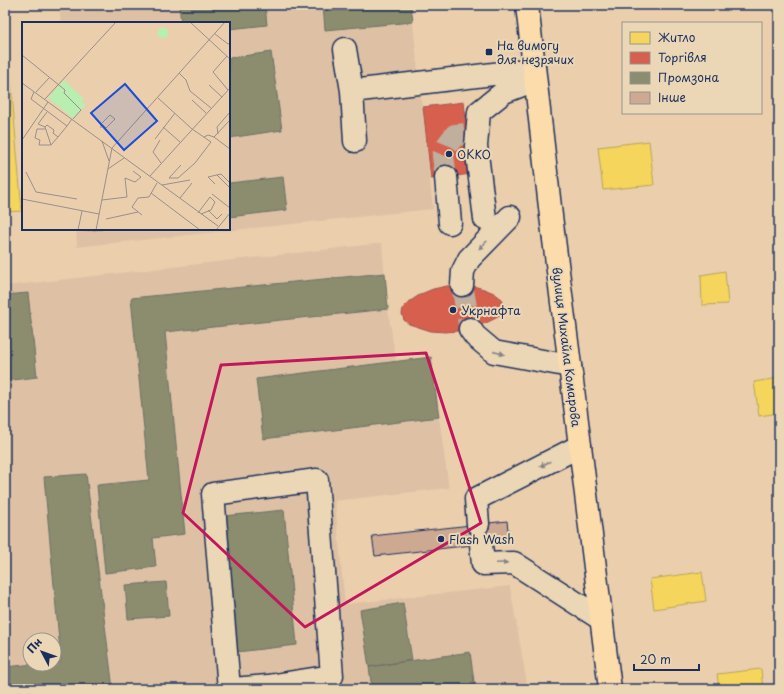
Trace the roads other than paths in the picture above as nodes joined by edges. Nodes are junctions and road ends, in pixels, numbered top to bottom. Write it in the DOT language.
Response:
graph roads {
  1 [pos="527,5"];
  2 [pos="345,49"];
  3 [pos="534,74"];
  4 [pos="352,91"];
  5 [pos="355,140"];
  6 [pos="446,177"];
  7 [pos="510,217"];
  8 [pos="485,219"];
  9 [pos="450,223"];
  10 [pos="462,285"];
  11 [pos="470,329"];
  12 [pos="570,366"];
  13 [pos="580,446"];
  14 [pos="601,619"];
  15 [pos="268,687"];
  16 [pos="229,689"];
  17 [pos="233,689"];
  18 [pos="610,689"];
  1 -- 3 [label="main road, вулиця Михайла Комарова"];
  2 -- 4 [label="lane"];
  3 -- 4 [label="lane"];
  3 -- 8 [label="lane"];
  3 -- 12 [label="main road, вулиця Михайла Комарова"];
  4 -- 5 [label="lane"];
  6 -- 9 [label="lane"];
  7 -- 10 [label="lane, one-way"];
  11 -- 12 [label="lane, one-way"];
  12 -- 13 [label="main road, вулиця Михайла Комарова"];
  13 -- 14 [label="main road, вулиця Михайла Комарова"];
  13 -- 14 [label="lane, one-way"];
  14 -- 18 [label="main road, вулиця Михайла Комарова"];
  15 -- 16 [label="lane"];
  15 -- 17 [label="lane"];
}
